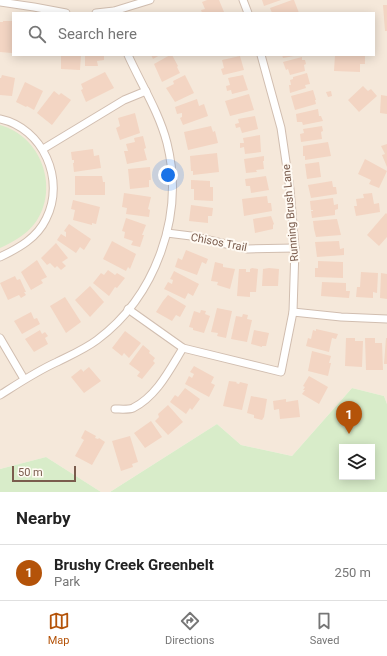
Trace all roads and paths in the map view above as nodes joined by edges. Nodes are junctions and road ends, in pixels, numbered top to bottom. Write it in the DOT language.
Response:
graph roads {
  1 [pos="150,0"];
  2 [pos="243,0"];
  3 [pos="8,1"];
  4 [pos="0,2"];
  5 [pos="61,12"];
  6 [pos="114,12"];
  7 [pos="248,12"];
  8 [pos="128,56"];
  9 [pos="261,56"];
  10 [pos="146,91"];
  11 [pos="0,119"];
  12 [pos="43,149"];
  13 [pos="167,234"];
  14 [pos="295,248"];
  15 [pos="0,257"];
  16 [pos="128,309"];
  17 [pos="293,312"];
  18 [pos="387,319"];
  19 [pos="0,338"];
  20 [pos="183,348"];
  21 [pos="24,379"];
  22 [pos="0,395"];
  23 [pos="115,409"];
  1 -- 6 [label="street"];
  2 -- 7 [label="street"];
  3 -- 4 [label="street"];
  3 -- 5 [label="street"];
  8 -- 10 [label="street"];
  9 -- 14 [label="street, Running Brush Lane"];
  10 -- 12 [label="street"];
  10 -- 13 [label="street"];
  11 -- 12 [label="street"];
  12 -- 15 [label="street"];
  13 -- 14 [label="street, Chisos Trail"];
  13 -- 16 [label="street"];
  14 -- 17 [label="street, Running Brush Lane"];
  16 -- 20 [label="street"];
  16 -- 21 [label="street"];
  17 -- 18 [label="street"];
  17 -- 20 [label="street, Running Brush Lane"];
  19 -- 21 [label="street"];
  20 -- 23 [label="street"];
  21 -- 22 [label="street"];
}
